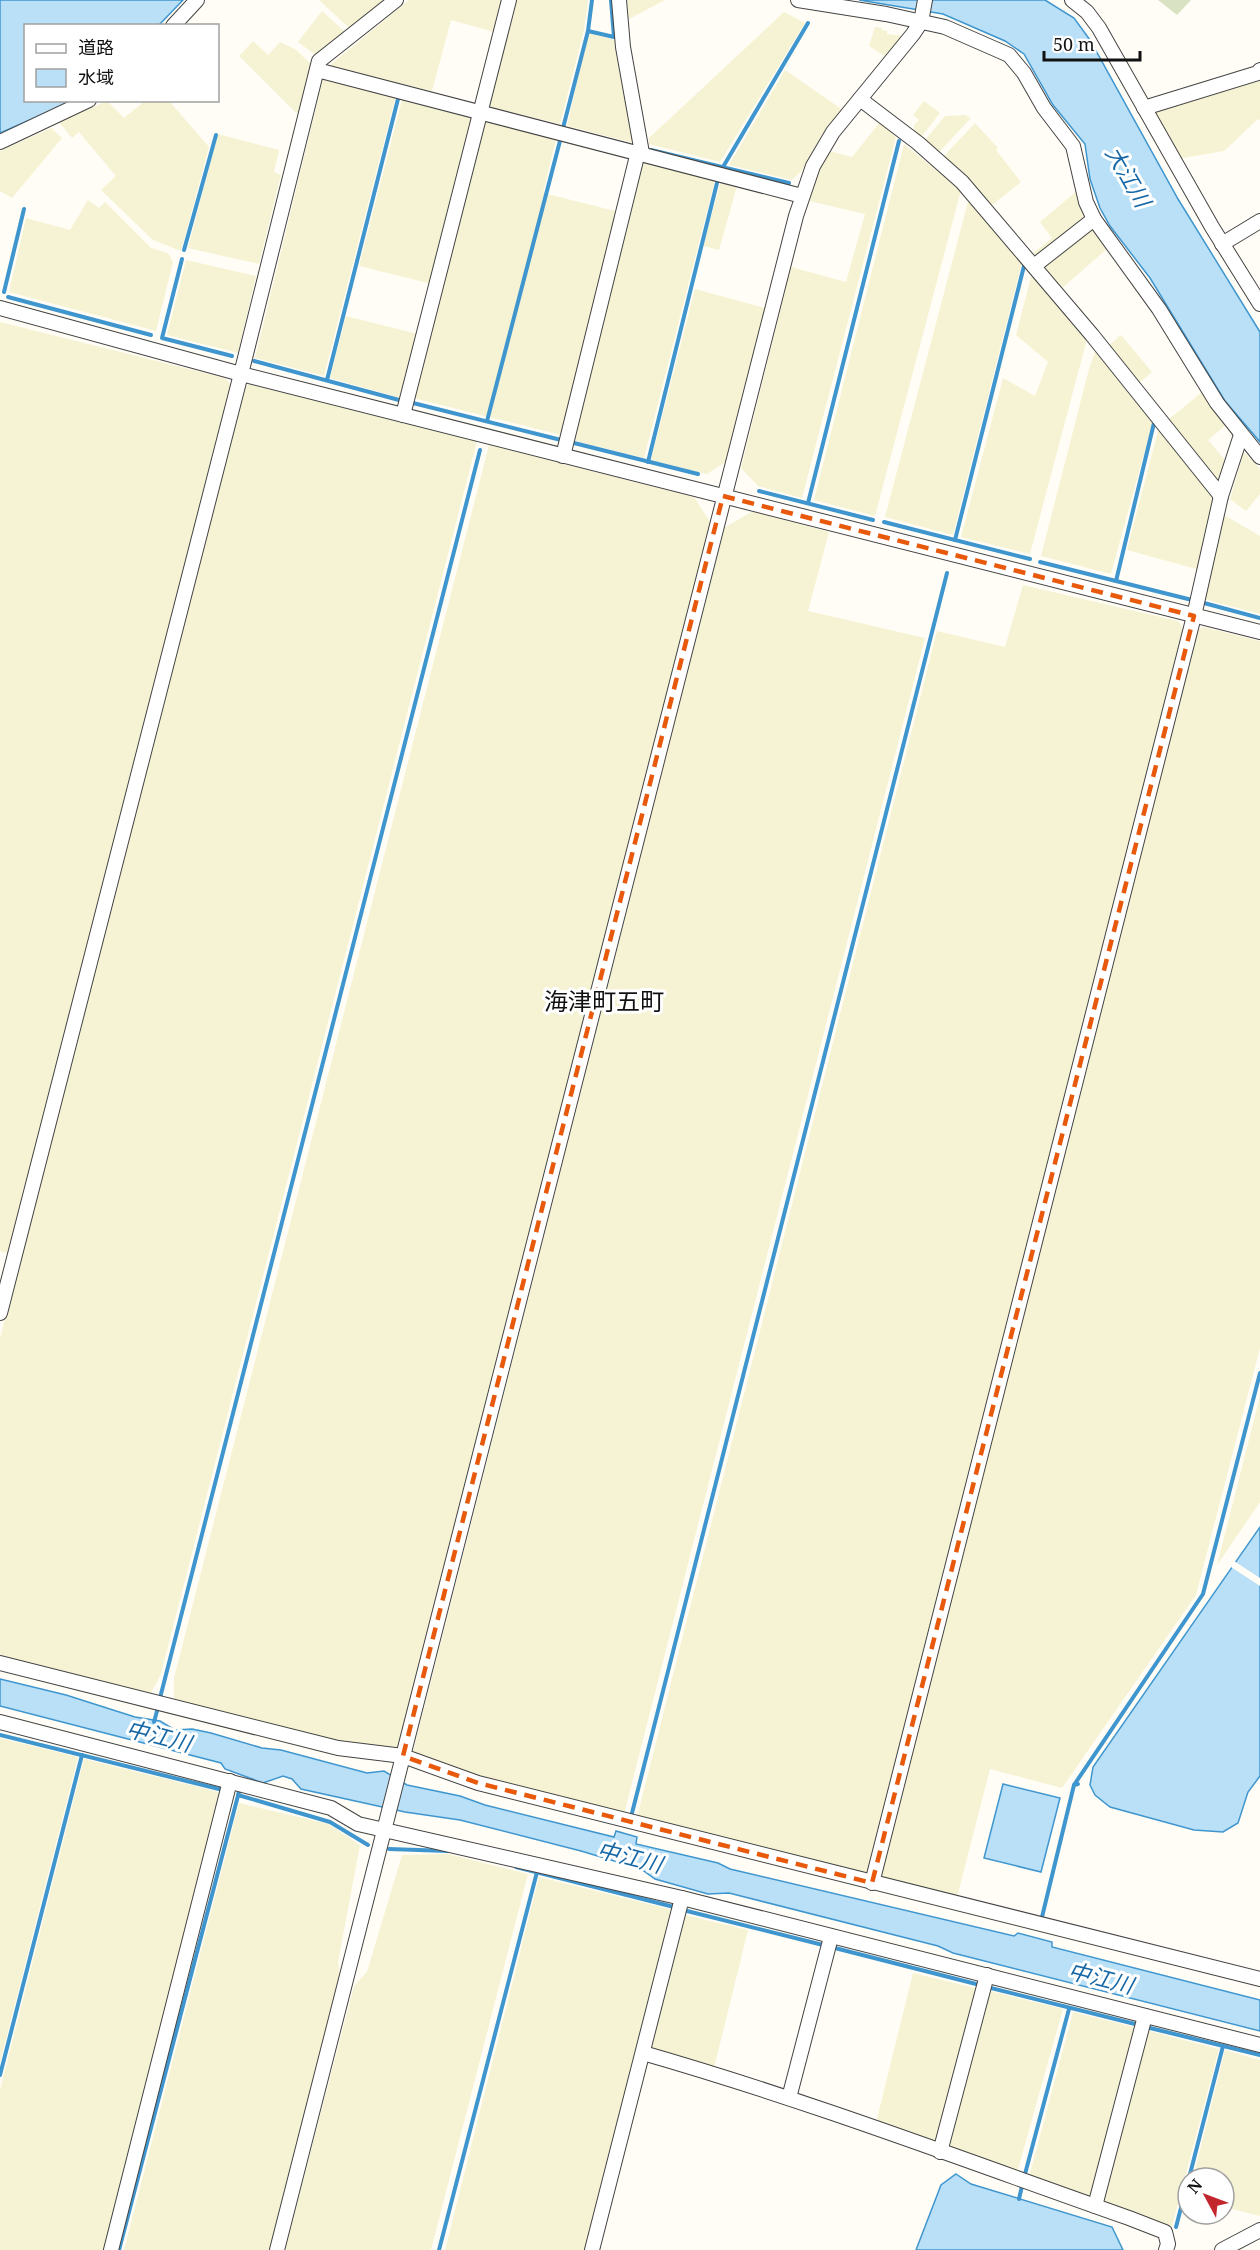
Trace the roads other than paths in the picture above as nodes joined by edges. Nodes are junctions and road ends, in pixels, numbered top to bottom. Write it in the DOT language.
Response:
graph roads {
  1 [pos="197,0"];
  2 [pos="396,0"];
  3 [pos="509,0"];
  4 [pos="619,0"];
  5 [pos="798,0"];
  6 [pos="925,0"];
  7 [pos="1073,0"];
  8 [pos="922,20"];
  9 [pos="175,24"];
  10 [pos="317,70"];
  11 [pos="1260,70"];
  12 [pos="860,99"];
  13 [pos="85,102"];
  14 [pos="1144,108"];
  15 [pos="480,113"];
  16 [pos="0,142"];
  17 [pos="640,152"];
  18 [pos="802,196"];
  19 [pos="1094,219"];
  20 [pos="1260,221"];
  21 [pos="1222,244"];
  22 [pos="1034,266"];
  23 [pos="1255,283"];
  24 [pos="1260,304"];
  25 [pos="0,309"];
  26 [pos="241,374"];
  27 [pos="403,415"];
  28 [pos="1241,435"];
  29 [pos="563,456"];
  30 [pos="1260,457"];
  31 [pos="723,496"];
  32 [pos="1221,496"];
  33 [pos="1194,616"];
  34 [pos="1260,633"];
  35 [pos="7,1258"];
  36 [pos="0,1313"];
  37 [pos="0,1663"];
  38 [pos="0,1722"];
  39 [pos="402,1761"];
  40 [pos="230,1781"];
  41 [pos="385,1831"];
  42 [pos="872,1883"];
  43 [pos="682,1898"];
  44 [pos="831,1937"];
  45 [pos="987,1975"];
  46 [pos="1260,1979"];
  47 [pos="1145,2016"];
  48 [pos="1260,2045"];
  49 [pos="643,2053"];
  50 [pos="789,2098"];
  51 [pos="940,2152"];
  52 [pos="1095,2206"];
  53 [pos="1260,2230"];
  54 [pos="111,2250"];
  55 [pos="277,2250"];
  56 [pos="592,2250"];
  57 [pos="1166,2250"];
  58 [pos="1222,2250"];
  1 -- 9 [label="street"];
  2 -- 10 [label="street"];
  3 -- 15 [label="street"];
  4 -- 17 [label="street"];
  5 -- 8 [label="street"];
  6 -- 8 [label="street"];
  7 -- 14 [label="street"];
  8 -- 12 [label="street"];
  8 -- 19 [label="street"];
  10 -- 15 [label="street"];
  10 -- 26 [label="street"];
  11 -- 14 [label="street"];
  12 -- 18 [label="street"];
  12 -- 22 [label="street"];
  13 -- 16 [label="street"];
  14 -- 21 [label="street"];
  15 -- 17 [label="street"];
  15 -- 27 [label="street"];
  17 -- 18 [label="street"];
  17 -- 29 [label="street"];
  18 -- 31 [label="street"];
  19 -- 22 [label="street"];
  19 -- 28 [label="street"];
  20 -- 21 [label="street"];
  21 -- 23 [label="street"];
  22 -- 32 [label="street"];
  23 -- 24 [label="street"];
  25 -- 26 [label="street"];
  26 -- 27 [label="street"];
  26 -- 35 [label="street"];
  27 -- 29 [label="street"];
  28 -- 30 [label="street"];
  28 -- 32 [label="street"];
  29 -- 31 [label="street"];
  31 -- 33 [label="street"];
  31 -- 39 [label="street"];
  32 -- 33 [label="street"];
  33 -- 34 [label="street"];
  33 -- 42 [label="street"];
  35 -- 36 [label="street"];
  37 -- 39 [label="street"];
  38 -- 40 [label="street"];
  39 -- 41 [label="street"];
  39 -- 42 [label="street"];
  40 -- 41 [label="street"];
  40 -- 54 [label="street"];
  41 -- 43 [label="street"];
  41 -- 55 [label="street"];
  42 -- 46 [label="street"];
  43 -- 44 [label="street"];
  43 -- 49 [label="street"];
  44 -- 45 [label="street"];
  44 -- 50 [label="street"];
  45 -- 47 [label="street"];
  45 -- 51 [label="street"];
  47 -- 48 [label="street"];
  47 -- 52 [label="street"];
  49 -- 50 [label="street"];
  49 -- 56 [label="street"];
  50 -- 51 [label="street"];
  51 -- 52 [label="street"];
  52 -- 57 [label="street"];
  53 -- 58 [label="street"];
}
